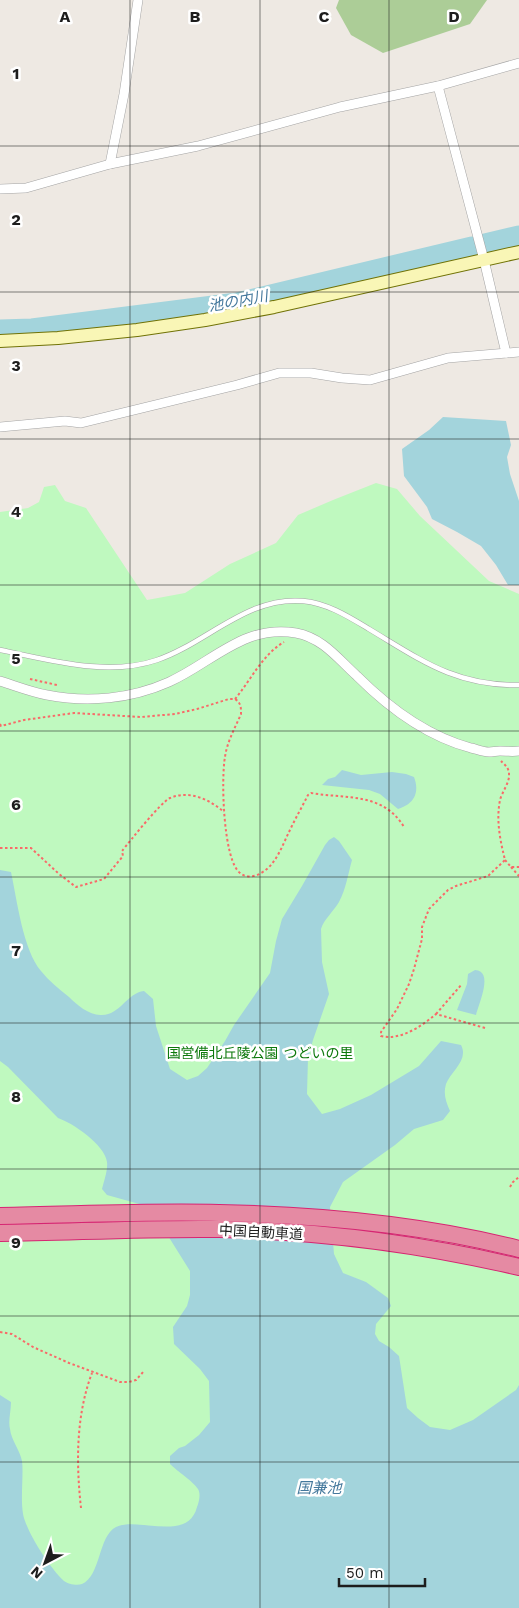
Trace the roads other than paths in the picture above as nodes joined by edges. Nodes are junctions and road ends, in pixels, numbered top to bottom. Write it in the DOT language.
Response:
graph roads {
  1 [pos="138,0"];
  2 [pos="519,63"];
  3 [pos="438,86"];
  4 [pos="110,164"];
  5 [pos="0,189"];
  6 [pos="519,252"];
  7 [pos="484,260"];
  8 [pos="0,342"];
  9 [pos="506,352"];
  10 [pos="519,352"];
  11 [pos="0,427"];
  12 [pos="0,650"];
  13 [pos="0,681"];
  14 [pos="519,684"];
  15 [pos="519,751"];
  16 [pos="0,1216"];
  17 [pos="156,1221"];
  18 [pos="0,1233"];
  19 [pos="519,1249"];
  20 [pos="519,1267"];
  1 -- 4 [label="street"];
  2 -- 3 [label="street"];
  3 -- 4 [label="street"];
  3 -- 7 [label="street"];
  4 -- 5 [label="street"];
  6 -- 7 [label="street"];
  7 -- 8 [label="street"];
  7 -- 9 [label="street"];
  9 -- 10 [label="street"];
  9 -- 11 [label="street"];
  12 -- 14 [label="lane"];
  13 -- 15 [label="street"];
  16 -- 17 [label="highway, 中国自動車道"];
  17 -- 18 [label="highway, 中国自動車道"];
  17 -- 19 [label="highway, 中国自動車道"];
  17 -- 20 [label="highway, 中国自動車道"];
}
